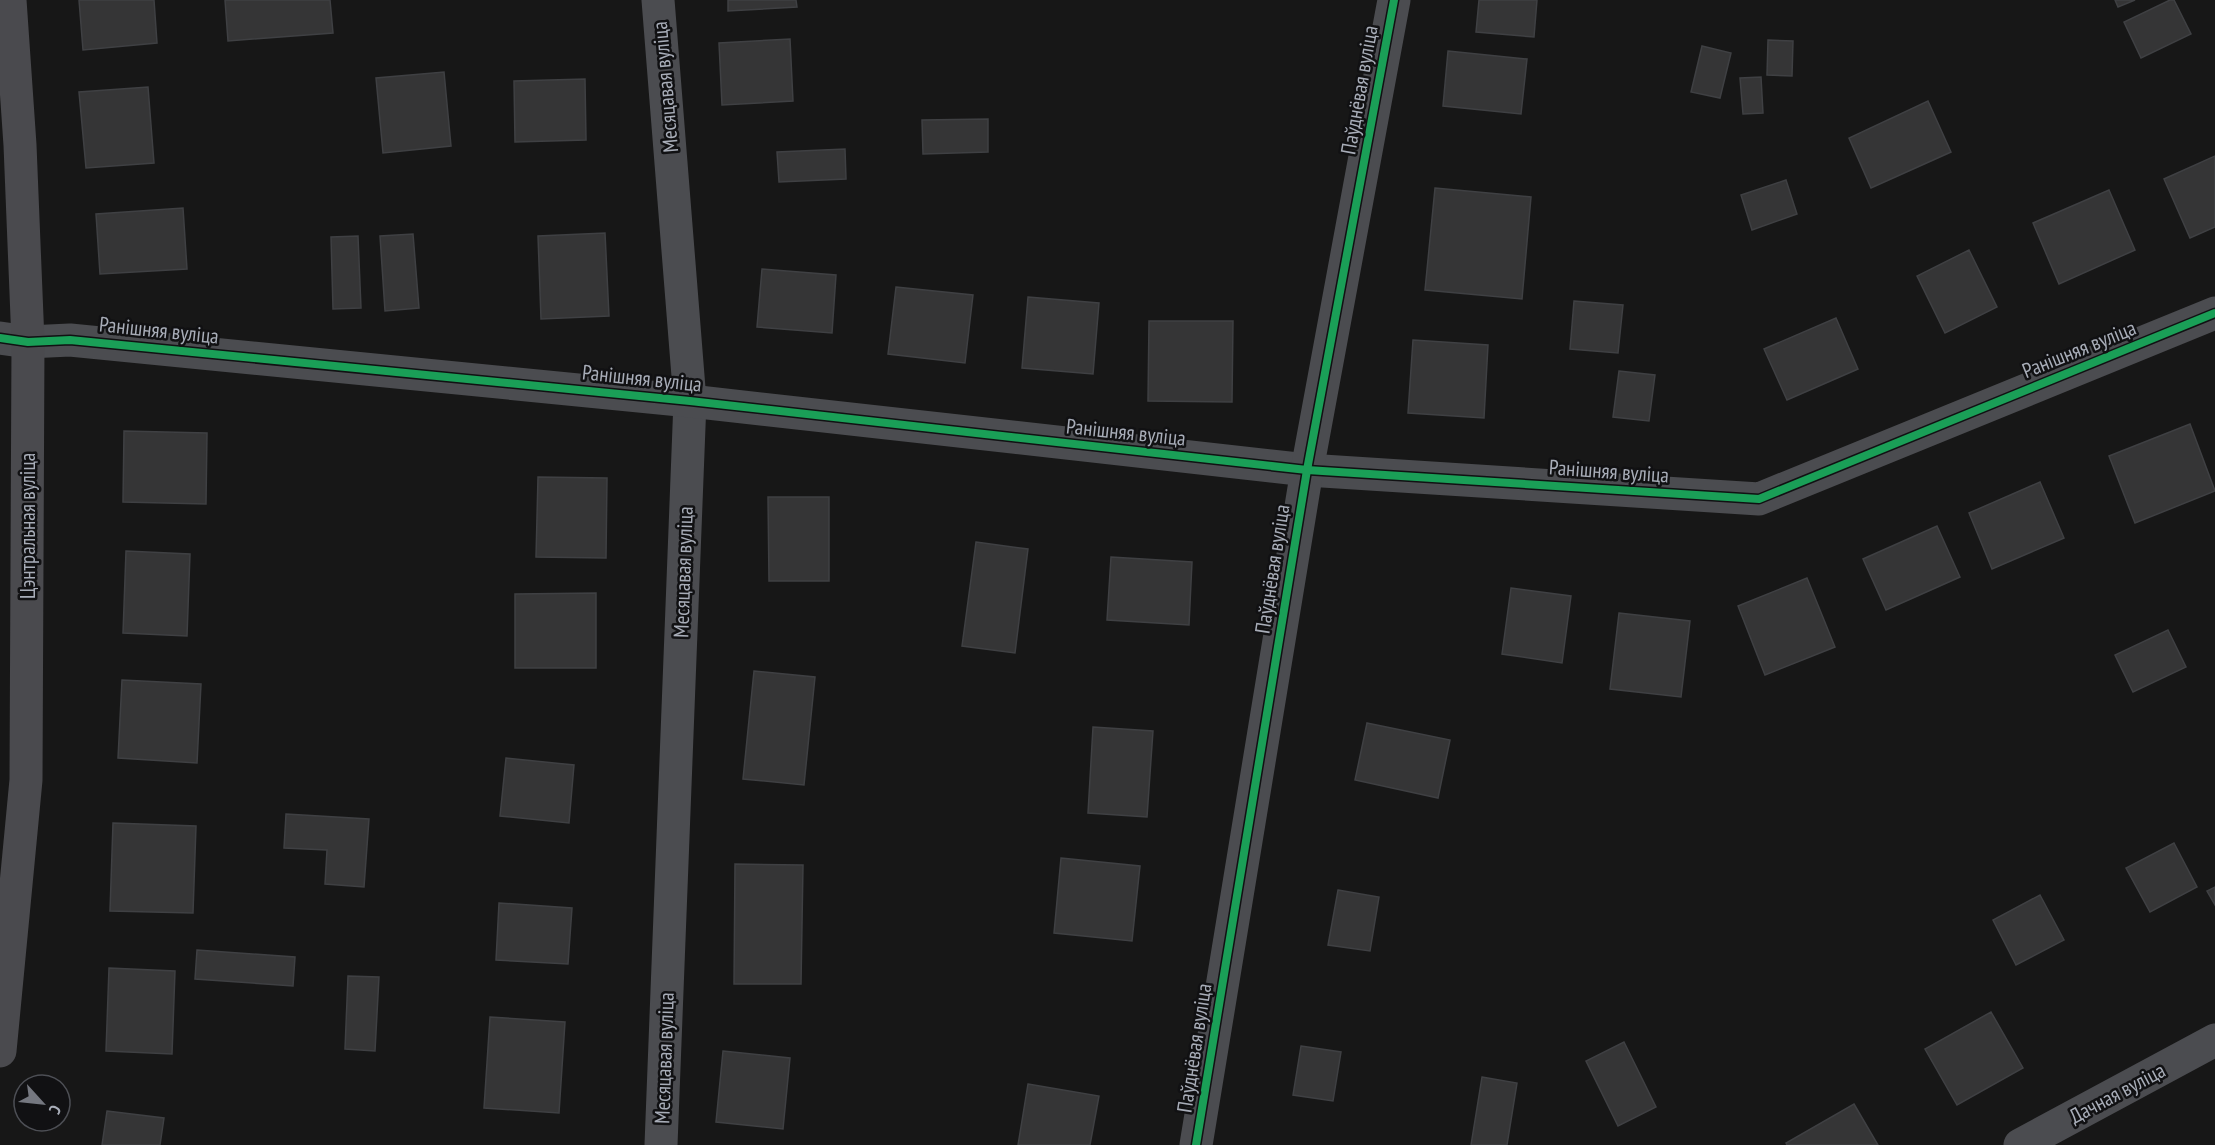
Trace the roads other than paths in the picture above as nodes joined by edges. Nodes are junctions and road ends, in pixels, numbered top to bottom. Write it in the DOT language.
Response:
graph roads {
  1 [pos="10,0"];
  2 [pos="658,0"];
  3 [pos="1394,0"];
  4 [pos="2215,313"];
  5 [pos="14,340"];
  6 [pos="690,401"];
  7 [pos="1307,470"];
  8 [pos="2215,1040"];
  9 [pos="0,1051"];
  10 [pos="661,1145"];
  11 [pos="1196,1145"];
  12 [pos="2020,1145"];
  1 -- 5 [label="street, Цэнтральная вуліца"];
  2 -- 6 [label="street, Месяцавая вуліца"];
  3 -- 7 [label="street, Паўднёвая вуліца"];
  4 -- 7 [label="street, Ранішняя вуліца"];
  5 -- 6 [label="street, Ранішняя вуліца"];
  5 -- 9 [label="street, Цэнтральная вуліца"];
  6 -- 7 [label="street, Ранішняя вуліца"];
  6 -- 10 [label="street, Месяцавая вуліца"];
  7 -- 11 [label="street, Паўднёвая вуліца"];
  8 -- 12 [label="street, Дачная вуліца"];
}
